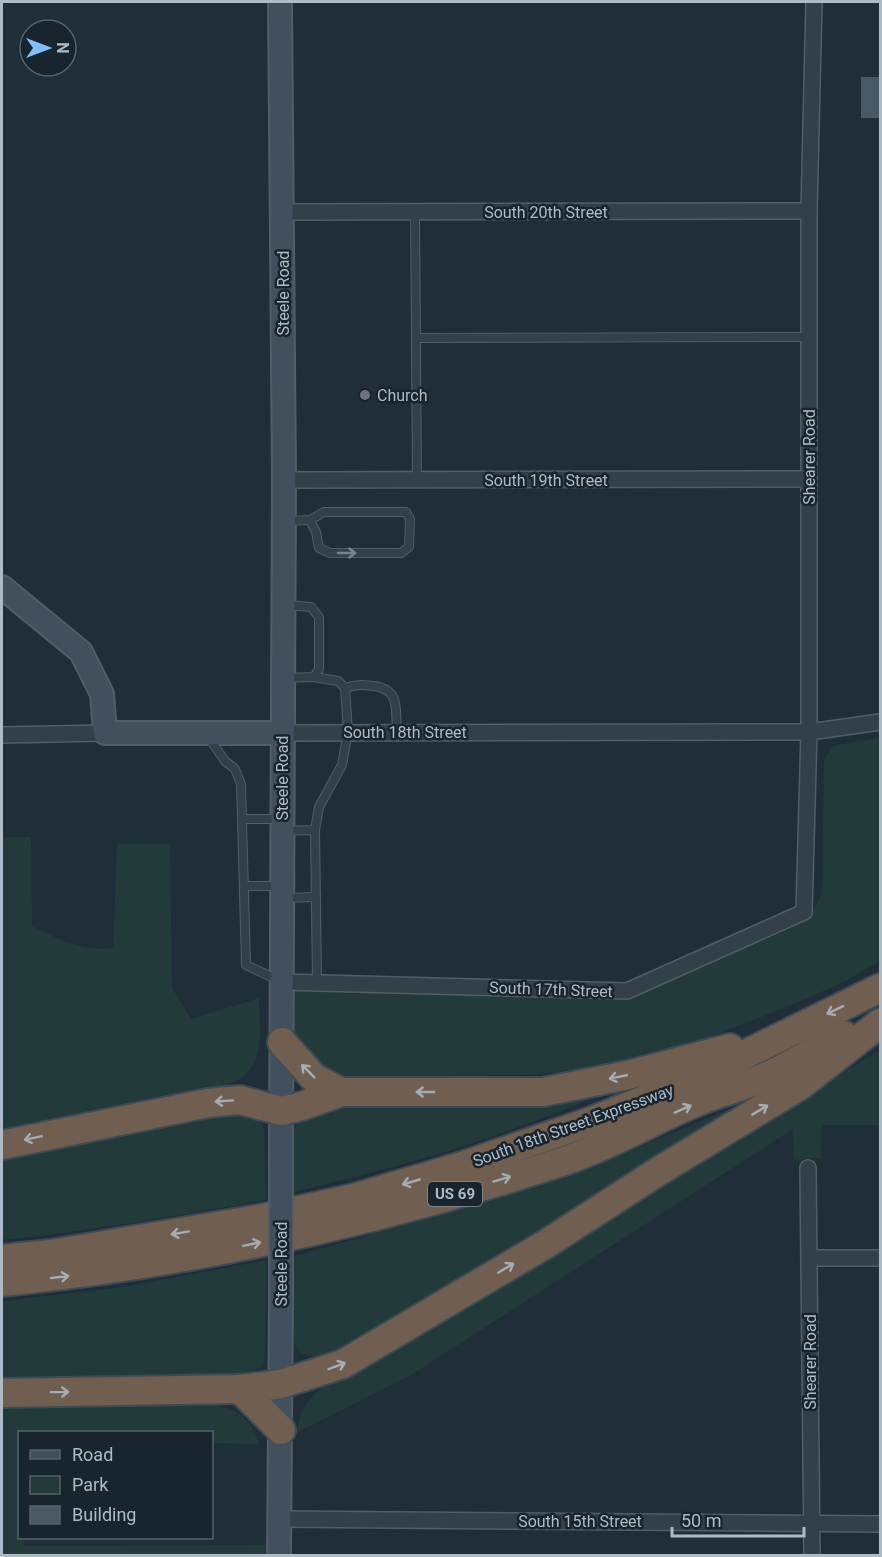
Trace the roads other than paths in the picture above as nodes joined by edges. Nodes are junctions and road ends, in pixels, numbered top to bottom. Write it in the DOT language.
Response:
graph roads {
  1 [pos="280,2"];
  2 [pos="814,2"];
  3 [pos="282,212"];
  4 [pos="415,212"];
  5 [pos="809,212"];
  6 [pos="809,337"];
  7 [pos="416,338"];
  8 [pos="809,479"];
  9 [pos="284,480"];
  10 [pos="417,480"];
  11 [pos="310,520"];
  12 [pos="284,521"];
  13 [pos="2,587"];
  14 [pos="284,605"];
  15 [pos="314,677"];
  16 [pos="283,678"];
  17 [pos="345,688"];
  18 [pos="880,722"];
  19 [pos="348,731"];
  20 [pos="397,732"];
  21 [pos="809,732"];
  22 [pos="105,733"];
  23 [pos="205,733"];
  24 [pos="282,733"];
  25 [pos="2,735"];
  26 [pos="244,819"];
  27 [pos="282,825"];
  28 [pos="315,830"];
  29 [pos="245,886"];
  30 [pos="282,892"];
  31 [pos="316,897"];
  32 [pos="804,912"];
  33 [pos="282,982"];
  34 [pos="317,982"];
  35 [pos="880,988"];
  36 [pos="880,1014"];
  37 [pos="880,1023"];
  38 [pos="796,1029"];
  39 [pos="282,1042"];
  40 [pos="341,1092"];
  41 [pos="282,1110"];
  42 [pos="2,1145"];
  43 [pos="808,1168"];
  44 [pos="809,1258"];
  45 [pos="880,1258"];
  46 [pos="2,1259"];
  47 [pos="2,1282"];
  48 [pos="281,1384"];
  49 [pos="240,1389"];
  50 [pos="2,1393"];
  51 [pos="281,1430"];
  52 [pos="280,1519"];
  53 [pos="811,1523"];
  54 [pos="880,1524"];
  55 [pos="279,1556"];
  56 [pos="812,1556"];
  1 -- 3 [label="main road, Steele Road"];
  2 -- 5 [label="street, Shearer Road"];
  3 -- 4 [label="street, South 20th Street"];
  3 -- 9 [label="main road, Steele Road"];
  4 -- 5 [label="street, South 20th Street"];
  4 -- 7 [label="lane"];
  5 -- 6 [label="street, Shearer Road"];
  6 -- 7 [label="lane"];
  6 -- 8 [label="street, Shearer Road"];
  7 -- 10 [label="lane"];
  8 -- 10 [label="street, South 19th Street"];
  8 -- 21 [label="street, Shearer Road"];
  9 -- 10 [label="street, South 19th Street"];
  9 -- 12 [label="main road, Steele Road"];
  11 -- 11 [label="lane, one-way"];
  11 -- 12 [label="lane"];
  12 -- 14 [label="main road, Steele Road"];
  13 -- 22 [label="main road"];
  14 -- 15 [label="lane"];
  14 -- 16 [label="main road, Steele Road"];
  15 -- 16 [label="lane"];
  15 -- 17 [label="lane"];
  16 -- 24 [label="main road, Steele Road"];
  17 -- 19 [label="lane"];
  17 -- 20 [label="lane"];
  18 -- 21 [label="street, South 18th Street"];
  19 -- 20 [label="street, South 18th Street"];
  19 -- 24 [label="street, South 18th Street"];
  19 -- 28 [label="lane"];
  20 -- 21 [label="street, South 18th Street"];
  21 -- 32 [label="street, Shearer Road"];
  22 -- 23 [label="main road, South 18th Street"];
  22 -- 25 [label="street, South 18th Street"];
  23 -- 24 [label="main road, South 18th Street"];
  23 -- 26 [label="lane"];
  24 -- 27 [label="main road, Steele Road"];
  26 -- 27 [label="lane"];
  26 -- 29 [label="lane"];
  27 -- 28 [label="lane"];
  27 -- 30 [label="main road, Steele Road"];
  28 -- 31 [label="lane"];
  29 -- 30 [label="lane"];
  29 -- 33 [label="lane"];
  30 -- 31 [label="lane"];
  30 -- 33 [label="main road, Steele Road"];
  31 -- 34 [label="lane"];
  32 -- 34 [label="street, South 17th Street"];
  33 -- 34 [label="street, South 17th Street"];
  33 -- 39 [label="main road, Steele Road"];
  35 -- 38 [label="highway, South 18th Street Expressway / US 69, one-way"];
  47 -- 36 [label="highway, South 18th Street Expressway / US 69, one-way"];
  48 -- 37 [label="highway, one-way"];
  38 -- 40 [label="highway, one-way"];
  38 -- 46 [label="highway, South 18th Street Expressway / US 69, one-way"];
  40 -- 39 [label="highway, one-way"];
  39 -- 41 [label="main road, Steele Road"];
  40 -- 41 [label="highway"];
  41 -- 42 [label="highway, one-way"];
  41 -- 48 [label="main road, Steele Road, bridge"];
  43 -- 44 [label="street, Shearer Road"];
  44 -- 45 [label="street"];
  44 -- 53 [label="street, Shearer Road"];
  48 -- 49 [label="highway"];
  48 -- 51 [label="main road, Steele Road"];
  50 -- 49 [label="highway, one-way"];
  49 -- 51 [label="highway"];
  51 -- 52 [label="main road, Steele Road"];
  52 -- 53 [label="street, South 15th Street"];
  52 -- 55 [label="main road, Steele Road"];
  53 -- 54 [label="street, South 15th Street"];
  53 -- 56 [label="street, Shearer Road"];
}
